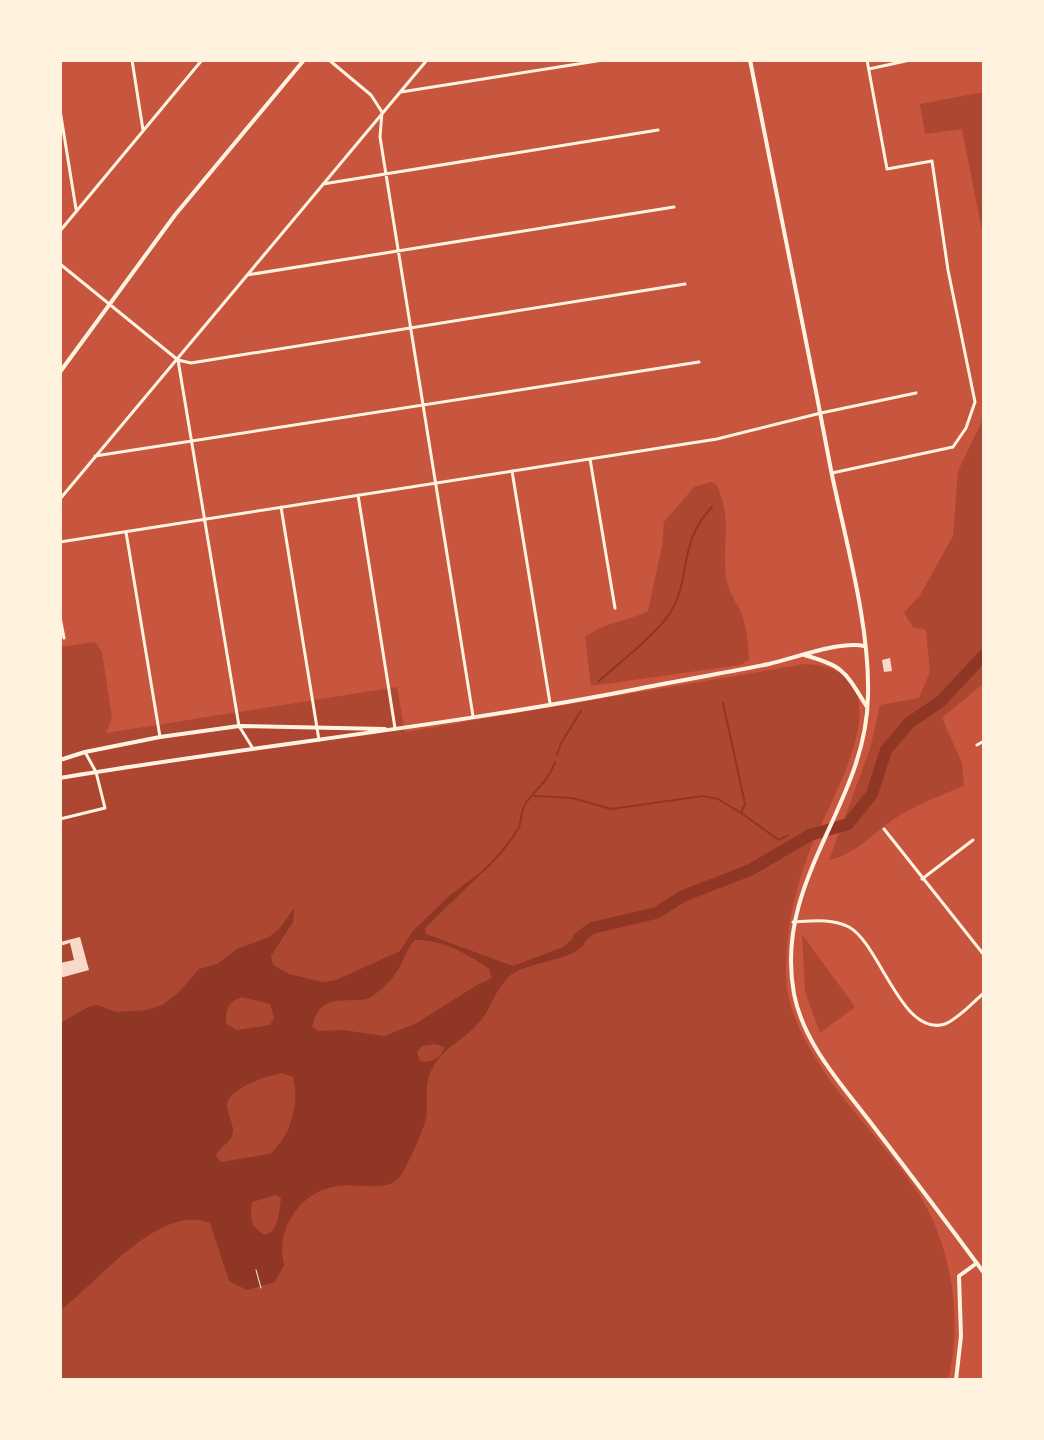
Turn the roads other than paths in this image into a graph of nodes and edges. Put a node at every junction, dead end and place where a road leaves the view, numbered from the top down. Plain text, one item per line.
1 (132, 60) edge
2 (202, 60) edge
3 (304, 60) edge
4 (329, 60) edge
5 (427, 60) edge
6 (603, 60) edge
7 (750, 60) edge
8 (867, 60) edge
9 (910, 60) edge
10 (869, 69) junction
11 (401, 92) junction
12 (60, 110) edge
13 (382, 112) junction
14 (143, 130) junction
15 (658, 130) dead end
16 (387, 173) junction
17 (323, 184) junction
18 (674, 207) dead end
19 (76, 211) junction
20 (60, 231) edge
21 (400, 251) junction
22 (60, 264) edge
23 (247, 275) junction
24 (685, 284) dead end
25 (110, 306) junction
26 (412, 328) junction
27 (178, 360) junction
28 (699, 362) dead end
29 (60, 372) edge
30 (916, 393) dead end
31 (424, 405) junction
32 (821, 413) junction
33 (192, 442) junction
34 (95, 456) junction
35 (590, 459) junction
36 (512, 471) junction
37 (832, 473) junction
38 (436, 483) junction
39 (358, 495) junction
40 (60, 499) edge
41 (281, 507) junction
42 (203, 519) junction
43 (126, 532) junction
44 (60, 542) edge
45 (615, 608) dead end
46 (60, 617) edge
47 (64, 638) dead end
48 (864, 646) junction
49 (801, 654) junction
50 (550, 703) junction
51 (868, 707) junction
52 (473, 716) junction
53 (239, 726) junction
54 (317, 727) junction
55 (395, 729) junction
56 (160, 737) junction
57 (319, 741) junction
58 (984, 741) edge
59 (977, 745) dead end
60 (252, 748) junction
61 (85, 752) junction
62 (60, 758) edge
63 (96, 772) junction
64 (60, 778) edge
65 (60, 819) edge
66 (884, 829) dead end
67 (973, 840) dead end
68 (922, 879) junction
69 (793, 922) junction
70 (984, 955) edge
71 (984, 993) edge
72 (977, 1263) junction
73 (984, 1273) edge
74 (956, 1380) edge

1 - 14 street
2 - 14 street
3 - 25 street
4 - 13 street
5 - 11 street
6 - 11 street
7 - 32 street
8 - 10 street
9 - 10 street
10 - 37 street
11 - 13 street
12 - 19 street
13 - 16 street
13 - 17 street
14 - 19 street
15 - 16 street
16 - 17 street
16 - 21 street
17 - 23 street
18 - 21 street
19 - 20 street
21 - 23 street
21 - 26 street
22 - 25 street
23 - 27 street
24 - 26 street
25 - 27 street
25 - 29 street
26 - 27 street
26 - 31 street
27 - 33 street
27 - 34 street
28 - 31 street
30 - 32 street
31 - 33 street
31 - 38 street
32 - 35 street
32 - 37 street
33 - 34 street
33 - 42 street
34 - 40 street
35 - 36 street
35 - 45 street
36 - 38 street
36 - 50 street
37 - 48 street
38 - 39 street
38 - 52 street
39 - 41 street
39 - 55 street
41 - 42 street
41 - 54 street
42 - 43 street
42 - 53 street
43 - 44 street
43 - 56 street
46 - 47 street
48 - 49 street
48 - 51 street
49 - 50 street
49 - 51 street
50 - 52 street
51 - 69 street
52 - 55 street
53 - 54 street
53 - 56 street
53 - 60 street
54 - 55 street
54 - 57 street
55 - 57 street
56 - 61 street
57 - 60 street
58 - 59 street
60 - 63 street
61 - 62 street
61 - 63 street
63 - 64 street
63 - 65 street
66 - 68 street
67 - 68 street
68 - 70 street
69 - 71 street
69 - 72 street
72 - 73 street
72 - 74 street

